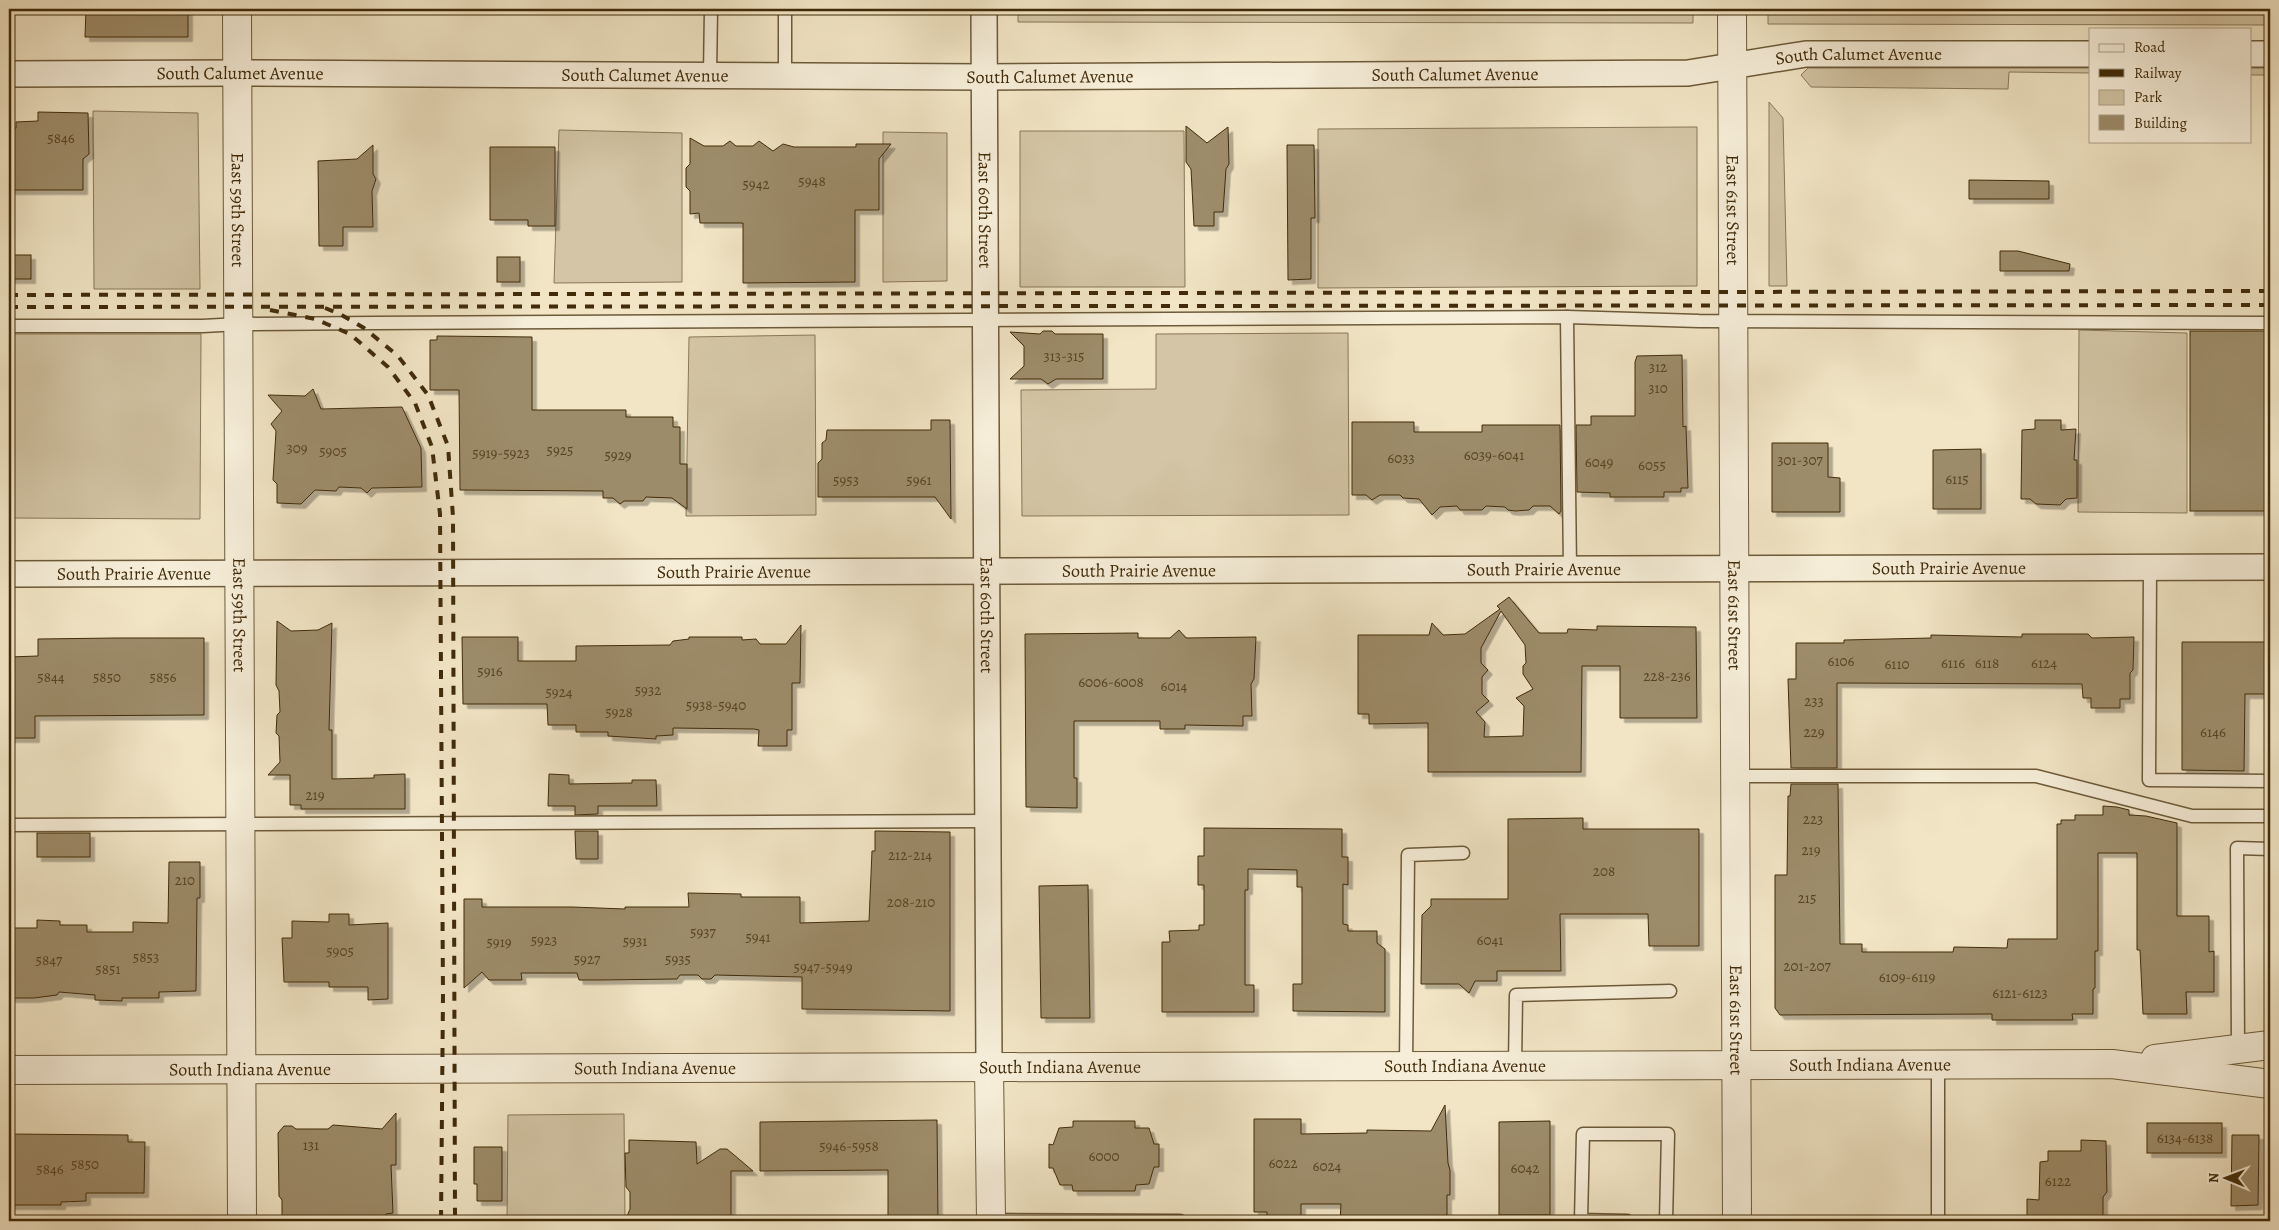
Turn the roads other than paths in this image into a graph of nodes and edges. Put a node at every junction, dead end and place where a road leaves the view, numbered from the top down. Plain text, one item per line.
1 (237, 9) edge
2 (711, 9) edge
3 (785, 9) edge
4 (984, 9) edge
5 (1732, 9) edge
6 (2089, 54) edge
7 (2252, 54) edge
8 (2270, 54) edge
9 (1732, 66) junction
10 (237, 73) junction
11 (9, 74) edge
12 (710, 75) junction
13 (785, 75) junction
14 (984, 77) junction
15 (1567, 317) junction
16 (987, 320) junction
17 (1732, 321) junction
18 (2270, 323) edge
19 (239, 324) junction
20 (9, 326) edge
21 (2150, 568) junction
22 (2270, 568) edge
23 (1734, 569) junction
24 (1570, 570) junction
25 (987, 572) junction
26 (9, 574) edge
27 (240, 574) junction
28 (1734, 776) junction
29 (2270, 780) edge
30 (2270, 816) edge
31 (988, 822) junction
32 (9, 825) edge
33 (241, 825) junction
34 (2270, 849) edge
35 (1463, 853) dead end
36 (1670, 991) dead end
37 (2270, 1045) edge
38 (2238, 1050) junction
39 (2112, 1064) junction
40 (1736, 1065) junction
41 (1938, 1065) junction
42 (1406, 1066) junction
43 (1515, 1066) junction
44 (989, 1067) junction
45 (9, 1070) edge
46 (242, 1070) junction
47 (2270, 1084) edge
48 (242, 1221) edge
49 (990, 1221) edge
50 (1180, 1221) edge
51 (1627, 1221) edge
52 (1666, 1221) edge
53 (1736, 1221) edge
54 (1938, 1221) edge

1 - 10 street, East 59th Street
2 - 12 lane
3 - 13 lane
4 - 14 street, East 60th Street
5 - 9 street, East 61st Street
6 - 9 street, South Calumet Avenue
7 - 8 street
9 - 14 street, South Calumet Avenue
9 - 17 street, East 61st Street
10 - 11 street, South Calumet Avenue
10 - 12 street, South Calumet Avenue
10 - 19 street, East 59th Street
12 - 13 street, South Calumet Avenue
13 - 14 street, South Calumet Avenue
14 - 16 street, East 60th Street
15 - 16 lane
15 - 17 lane
15 - 24 lane
16 - 19 lane
16 - 25 street, East 60th Street
17 - 18 lane
17 - 23 street, East 61st Street
19 - 20 lane
19 - 27 street, East 59th Street
21 - 22 street, South Prairie Avenue
21 - 23 street, South Prairie Avenue
21 - 29 lane
23 - 24 street, South Prairie Avenue
23 - 28 street, East 61st Street
24 - 25 street, South Prairie Avenue
25 - 27 street, South Prairie Avenue
25 - 31 street, East 60th Street
26 - 27 street, South Prairie Avenue
27 - 33 street, East 59th Street
28 - 30 lane
28 - 40 street, East 61st Street
31 - 33 lane
31 - 44 street, East 60th Street
32 - 33 lane
33 - 46 street, East 59th Street
34 - 38 lane
35 - 42 lane
36 - 43 lane
37 - 38 street, South Indiana Avenue
38 - 39 street, South Indiana Avenue
39 - 41 street, South Indiana Avenue
39 - 47 street, South Indiana Avenue
40 - 41 street, South Indiana Avenue
40 - 43 street, South Indiana Avenue
40 - 53 street, East 61st Street
41 - 54 lane
42 - 43 street, South Indiana Avenue
42 - 44 street, South Indiana Avenue
44 - 46 street, South Indiana Avenue
44 - 49 street, East 60th Street
45 - 46 street, South Indiana Avenue
46 - 48 street, East 59th Street
49 - 50 lane
51 - 52 lane

